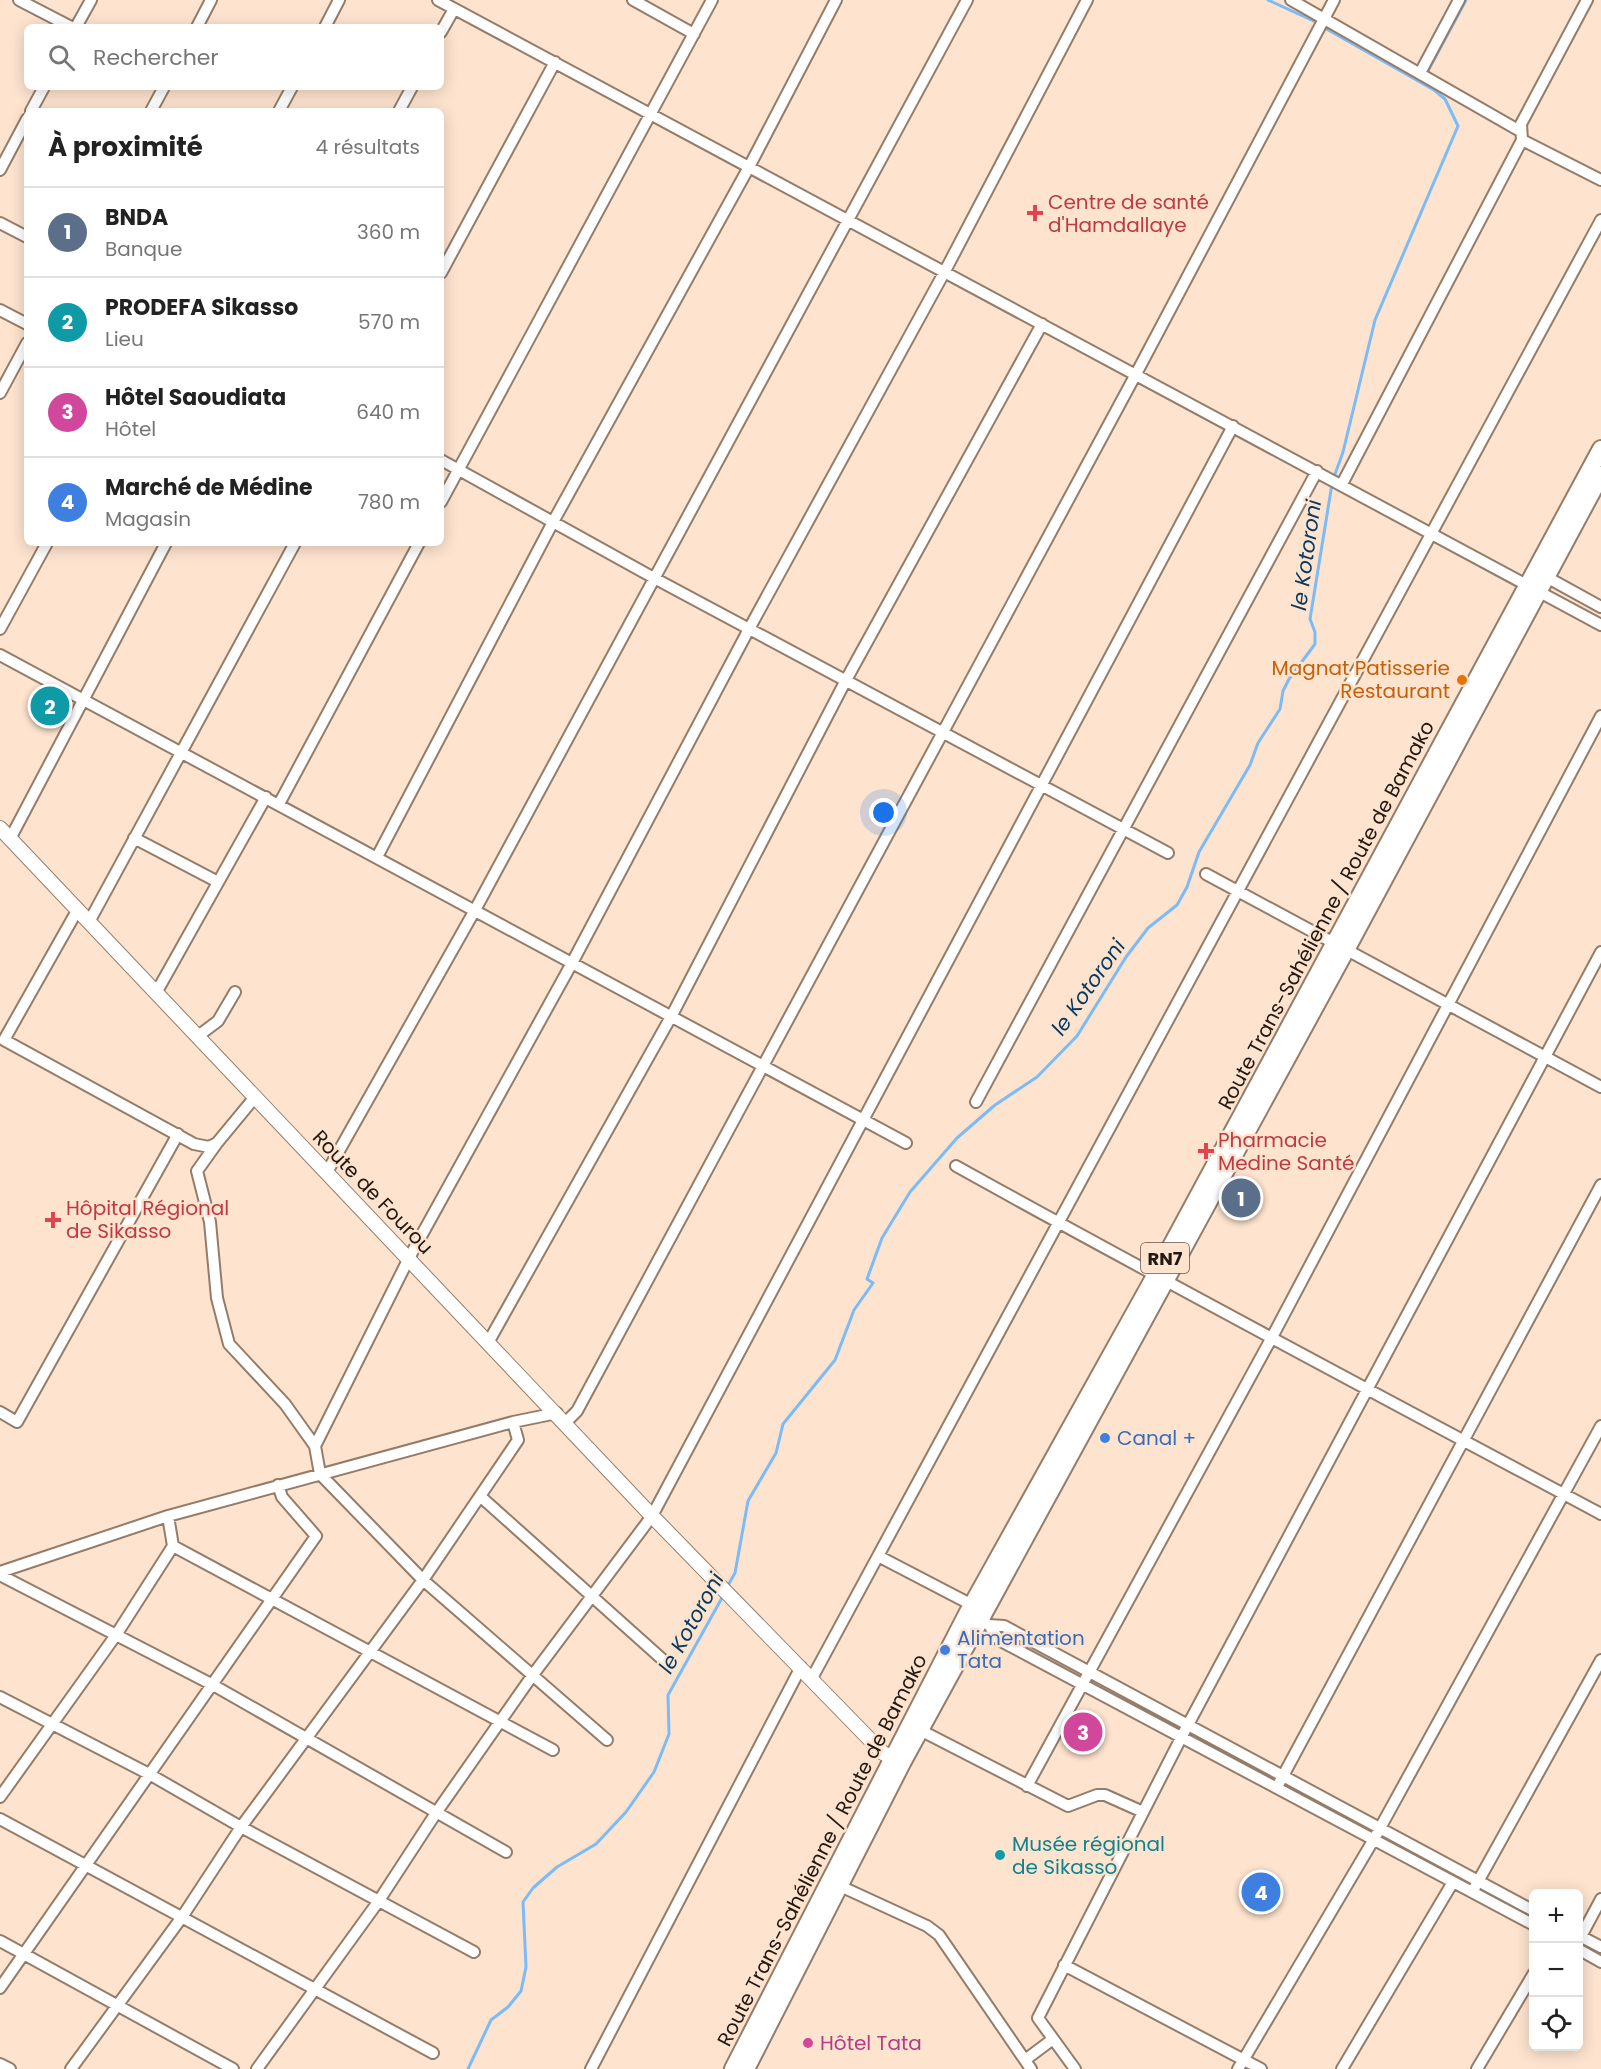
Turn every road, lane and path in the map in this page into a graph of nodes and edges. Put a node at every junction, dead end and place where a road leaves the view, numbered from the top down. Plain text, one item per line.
1 (19, 0) edge
2 (91, 0) edge
3 (211, 0) edge
4 (339, 0) edge
5 (438, 0) edge
6 (633, 0) edge
7 (712, 0) edge
8 (836, 0) edge
9 (967, 0) edge
10 (1087, 0) edge
11 (1291, 0) edge
12 (1334, 0) edge
13 (1459, 0) edge
14 (1587, 0) edge
15 (454, 9) junction
16 (1321, 23) junction
17 (65, 24) edge
18 (78, 24) edge
19 (198, 24) edge
20 (327, 24) edge
21 (444, 27) edge
22 (694, 34) junction
23 (555, 62) junction
24 (1419, 73) junction
25 (42, 90) edge
26 (162, 90) edge
27 (290, 90) edge
28 (410, 90) edge
29 (34, 108) edge
30 (153, 108) edge
31 (281, 108) edge
32 (401, 108) edge
33 (651, 113) junction
34 (24, 125) edge
35 (1521, 136) junction
36 (750, 167) junction
37 (0, 170) edge
38 (1601, 180) edge
39 (847, 219) junction
40 (1601, 220) edge
41 (0, 223) edge
42 (24, 235) edge
43 (444, 267) edge
44 (945, 272) junction
45 (0, 310) edge
46 (24, 322) edge
47 (1042, 324) junction
48 (24, 349) edge
49 (1136, 374) junction
50 (0, 393) edge
51 (1233, 426) junction
52 (1601, 449) edge
53 (444, 462) edge
54 (459, 469) junction
55 (1321, 472) junction
56 (1601, 476) edge
57 (1342, 484) junction
58 (444, 496) edge
59 (553, 522) junction
60 (1431, 533) junction
61 (45, 546) edge
62 (164, 546) edge
63 (293, 546) edge
64 (417, 546) edge
65 (654, 578) junction
66 (1537, 582) junction
67 (1601, 607) edge
68 (1601, 625) edge
69 (749, 629) junction
70 (0, 630) edge
71 (0, 655) edge
72 (846, 680) junction
73 (82, 699) junction
74 (1601, 716) edge
75 (943, 731) junction
76 (180, 754) junction
77 (1042, 785) junction
78 (266, 797) junction
79 (279, 804) junction
80 (1123, 828) junction
81 (5, 833) edge
82 (134, 838) junction
83 (1168, 854) dead end
84 (378, 857) junction
85 (1206, 874) dead end
86 (218, 882) junction
87 (1238, 892) junction
88 (78, 909) junction
89 (475, 910) junction
90 (89, 922) junction
91 (1341, 947) junction
92 (1601, 952) edge
93 (572, 963) junction
94 (235, 992) dead end
95 (156, 993) junction
96 (1448, 1005) junction
97 (672, 1015) junction
98 (198, 1036) junction
99 (1545, 1057) junction
100 (762, 1066) junction
101 (1601, 1087) edge
102 (255, 1097) junction
103 (976, 1102) dead end
104 (862, 1119) junction
105 (178, 1134) junction
106 (218, 1143) junction
107 (906, 1143) dead end
108 (956, 1166) dead end
109 (327, 1172) junction
110 (1601, 1185) edge
111 (1059, 1223) junction
112 (409, 1258) junction
113 (1160, 1279) junction
114 (1271, 1339) junction
115 (489, 1341) junction
116 (1370, 1388) junction
117 (0, 1412) edge
118 (561, 1418) junction
119 (513, 1422) junction
120 (1601, 1426) edge
121 (1463, 1440) junction
122 (315, 1446) junction
123 (320, 1474) junction
124 (278, 1485) junction
125 (1564, 1495) junction
126 (480, 1496) junction
127 (1601, 1514) edge
128 (168, 1516) junction
129 (652, 1516) junction
130 (173, 1546) junction
131 (878, 1556) junction
132 (0, 1574) edge
133 (423, 1580) junction
134 (592, 1596) junction
135 (271, 1599) junction
136 (979, 1615) junction
137 (116, 1635) junction
138 (369, 1652) junction
139 (662, 1659) dead end
140 (1601, 1660) edge
141 (801, 1667) junction
142 (1089, 1672) junction
143 (532, 1676) junction
144 (812, 1678) junction
145 (1083, 1683) junction
146 (213, 1685) junction
147 (0, 1696) edge
148 (500, 1723) junction
149 (53, 1725) junction
150 (1188, 1725) junction
151 (920, 1730) junction
152 (1182, 1736) junction
153 (306, 1740) junction
154 (607, 1740) dead end
155 (553, 1750) dead end
156 (897, 1761) junction
157 (149, 1774) junction
158 (1282, 1776) junction
159 (1027, 1786) junction
160 (1277, 1787) junction
161 (0, 1797) edge
162 (1143, 1812) junction
163 (436, 1813) junction
164 (0, 1819) edge
165 (242, 1827) junction
166 (1380, 1828) junction
167 (1374, 1839) junction
168 (506, 1852) dead end
169 (84, 1864) junction
170 (1453, 1882) junction
171 (1478, 1882) junction
172 (840, 1886) junction
173 (1472, 1892) junction
174 (1601, 1899) edge
175 (378, 1902) junction
176 (1529, 1909) edge
177 (182, 1917) junction
178 (1529, 1923) edge
179 (1583, 1931) edge
180 (1583, 1940) edge
181 (0, 1941) edge
182 (1601, 1947) edge
183 (474, 1952) dead end
184 (1583, 1952) edge
185 (24, 1954) junction
186 (1601, 1962) edge
187 (1064, 1965) junction
188 (1529, 1980) edge
189 (0, 1988) edge
190 (316, 1988) junction
191 (118, 2004) junction
192 (1053, 2039) junction
193 (433, 2053) dead end
194 (0, 2064) edge
195 (1028, 2064) edge
196 (1241, 2064) edge
197 (10, 2069) edge
198 (71, 2069) edge
199 (233, 2069) edge
200 (257, 2069) edge
201 (591, 2069) edge
202 (733, 2069) edge
203 (746, 2069) edge
204 (1075, 2069) edge
205 (1261, 2069) edge
206 (1342, 2069) edge
207 (1477, 2069) edge

1 - 17 street
2 - 18 street
3 - 19 street
4 - 20 street
5 - 15 street
6 - 22 street
7 - 22 street
8 - 36 street
9 - 39 street
10 - 44 street
11 - 16 street
12 - 16 street
13 - 24 street
14 - 35 street
15 - 21 street
15 - 23 street
16 - 24 street
16 - 49 street
22 - 33 street
23 - 33 street
23 - 43 street
24 - 35 street
25 - 29 street
26 - 30 street
27 - 31 street
28 - 32 street
33 - 36 street
33 - 54 street
34 - 37 street
35 - 38 street
35 - 57 street
36 - 39 street
36 - 59 street
39 - 44 street
39 - 65 street
40 - 60 street
41 - 42 street
44 - 47 street
44 - 69 street
45 - 46 street
47 - 49 street
47 - 72 street
48 - 50 street
49 - 51 street
49 - 75 street
51 - 55 street
51 - 77 street
52 - 66 highway, Route Trans-Sahélienne / Route de Bamako / RN7
53 - 54 street
54 - 58 street
54 - 59 street
55 - 57 street
55 - 80 street
56 - 66 highway, Route Trans-Sahélienne / Route de Bamako / RN7
57 - 60 street
59 - 65 street
59 - 84 street
60 - 66 street
60 - 87 street
61 - 70 street
62 - 73 street
63 - 76 street
64 - 79 street
65 - 69 street
65 - 89 street
66 - 67 street
66 - 68 street
66 - 91 highway, Route Trans-Sahélienne / Route de Bamako / RN7
69 - 72 street
69 - 93 street
71 - 73 street
72 - 75 street
72 - 97 street
73 - 76 street
73 - 81 street
74 - 96 street
75 - 77 street
75 - 100 street
76 - 78 street
76 - 82 street
77 - 80 street
77 - 104 street
78 - 79 street
78 - 86 street
79 - 84 street
80 - 83 street
80 - 103 street
81 - 88 main road, Route de Fourou
82 - 86 street
82 - 90 street
84 - 89 street
85 - 87 street
86 - 95 street
87 - 91 street
87 - 111 street
88 - 90 main road, Route de Fourou
88 - 105 street
89 - 93 street
89 - 109 street
90 - 95 main road, Route de Fourou
91 - 96 street
91 - 113 highway, Route Trans-Sahélienne / Route de Bamako / RN7
92 - 99 street
93 - 97 street
93 - 112 street
94 - 98 street
95 - 98 main road, Route de Fourou
96 - 99 street
96 - 114 street
97 - 100 street
97 - 115 street
98 - 102 main road, Route de Fourou
99 - 101 street
99 - 116 street
100 - 104 street
100 - 118 street
102 - 106 street
102 - 109 main road, Route de Fourou
104 - 107 street
104 - 129 street
105 - 106 street
105 - 117 street
106 - 122 street
108 - 111 street
109 - 112 main road, Route de Fourou
110 - 121 street
111 - 113 street
111 - 131 street
112 - 115 main road, Route de Fourou
112 - 122 street
113 - 114 street
113 - 136 highway, Route Trans-Sahélienne / Route de Bamako / RN7
114 - 116 street
114 - 142 street
115 - 118 main road, Route de Fourou
116 - 121 street
116 - 150 street
118 - 119 street
118 - 129 main road, Route de Fourou
119 - 123 street
119 - 126 street
120 - 125 street
121 - 125 street
121 - 158 street
122 - 123 street
123 - 124 street
123 - 133 street
124 - 128 street
124 - 135 street
125 - 127 street
125 - 166 street
126 - 133 street
126 - 134 street
128 - 130 street
128 - 132 street
129 - 134 street
129 - 141 main road, Route de Fourou
130 - 135 street
130 - 137 street
131 - 136 street
131 - 144 street
132 - 137 street
133 - 138 street
133 - 143 street
134 - 139 street
134 - 143 street
135 - 138 street
135 - 146 street
136 - 142 street
136 - 145 street
136 - 151 highway, Route Trans-Sahélienne / Route de Bamako / RN7
136 - 156 highway, Route Trans-Sahélienne / Route de Bamako / RN7
137 - 146 street
137 - 149 street
138 - 148 street
138 - 153 street
140 - 171 street
141 - 144 main road, Route de Fourou
141 - 201 street
142 - 145 street
142 - 150 street
143 - 148 street
143 - 154 street
144 - 156 main road, Route de Fourou
145 - 152 street
145 - 159 street
146 - 153 street
146 - 157 street
147 - 149 street
148 - 155 street
148 - 163 street
149 - 157 street
149 - 161 street
150 - 152 street
150 - 158 street
151 - 156 highway, Route Trans-Sahélienne / Route de Bamako / RN7
151 - 159 street
152 - 160 street
152 - 162 street
153 - 163 street
153 - 165 street
156 - 172 highway, Route Trans-Sahélienne / Route de Bamako / RN7
156 - 202 highway, Route Trans-Sahélienne / Route de Bamako / RN7
157 - 165 street
157 - 169 street
158 - 160 street
158 - 166 street
159 - 162 street
160 - 167 street
162 - 187 street
163 - 168 street
163 - 175 street
164 - 169 street
165 - 175 street
165 - 177 street
166 - 167 street
166 - 171 street
167 - 170 street
167 - 196 street
169 - 177 street
169 - 185 street
170 - 173 street
170 - 206 street
171 - 173 street
171 - 176 street
172 - 195 street
172 - 203 highway, Route Trans-Sahélienne / Route de Bamako / RN7
173 - 178 street
174 - 179 street
175 - 183 street
175 - 190 street
177 - 190 street
177 - 191 street
180 - 182 street
181 - 185 street
184 - 186 street
185 - 189 street
185 - 191 street
187 - 192 street
187 - 196 street
188 - 207 street
190 - 193 street
190 - 200 street
191 - 198 street
191 - 199 street
192 - 195 street
192 - 204 street
194 - 197 street
196 - 205 street

